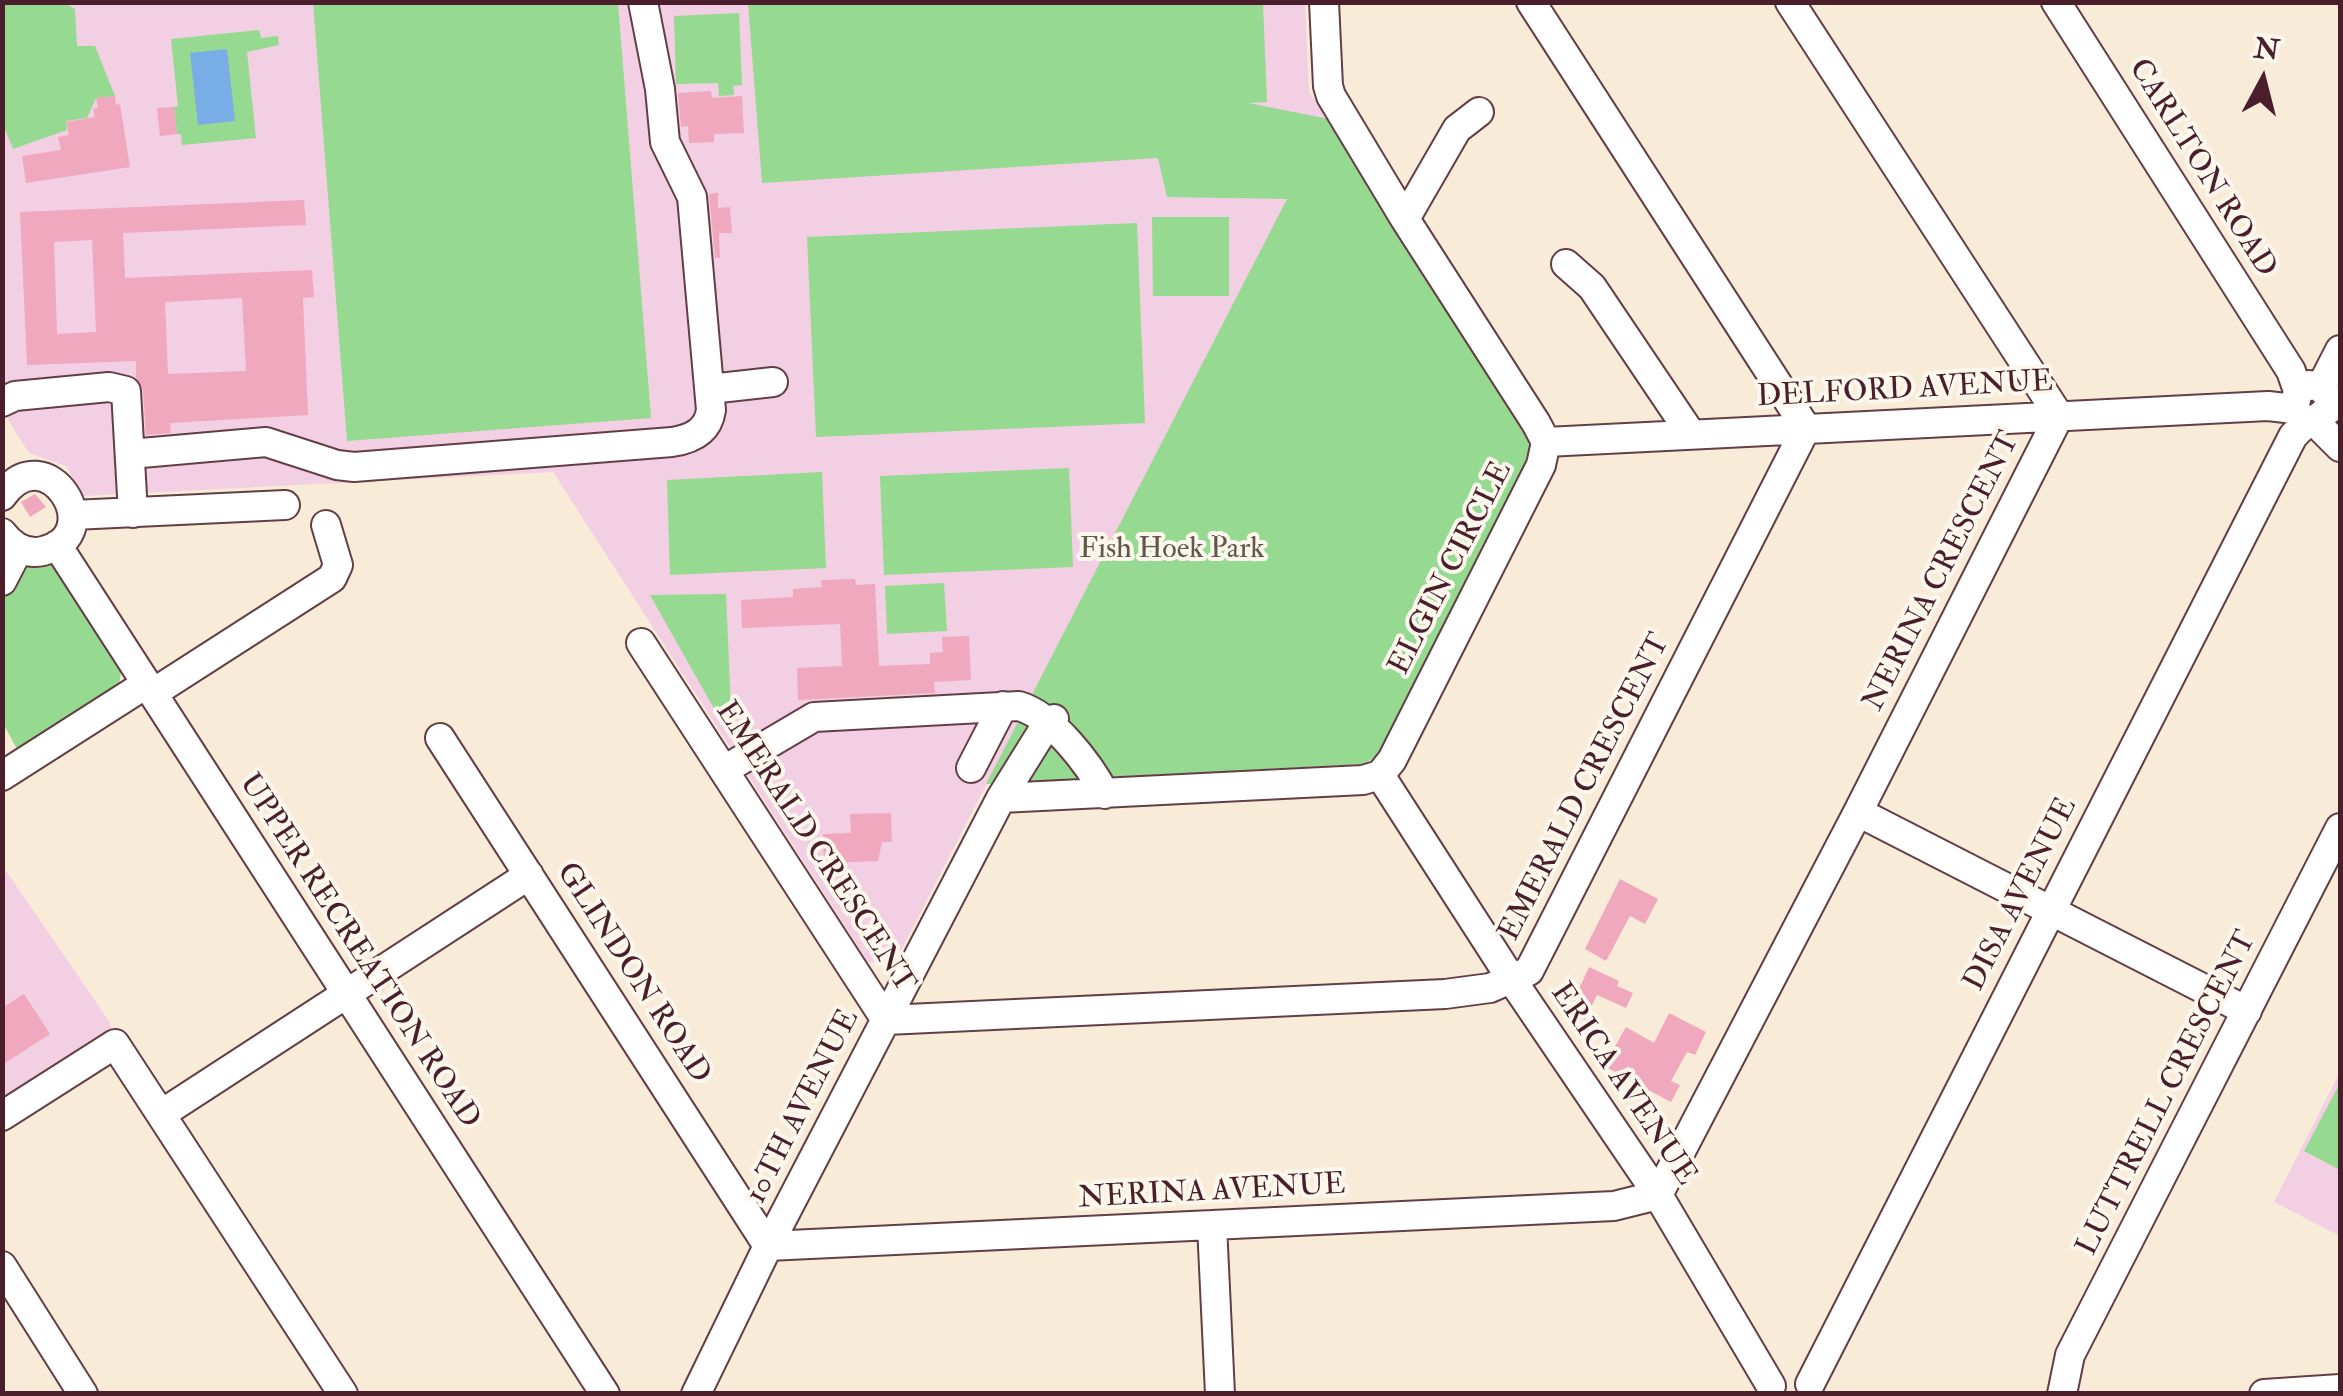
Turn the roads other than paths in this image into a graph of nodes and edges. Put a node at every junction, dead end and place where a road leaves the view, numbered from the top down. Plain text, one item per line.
1 (642, 2) edge
2 (1324, 2) edge
3 (1532, 2) edge
4 (1790, 2) edge
5 (2056, 2) edge
6 (1479, 112) dead end
7 (1405, 219) junction
8 (1566, 264) dead end
9 (2340, 350) edge
10 (773, 382) dead end
11 (710, 390) junction
12 (2, 402) edge
13 (2313, 408) edge
14 (2058, 416) junction
15 (1806, 428) junction
16 (1691, 434) junction
17 (1546, 442) junction
18 (130, 454) junction
19 (6, 481) edge
20 (286, 505) dead end
21 (133, 513) junction
22 (73, 516) junction
23 (326, 526) dead end
24 (11, 541) edge
25 (56, 545) junction
26 (2, 581) edge
27 (641, 642) dead end
28 (150, 688) junction
29 (1003, 706) junction
30 (1050, 722) junction
31 (440, 738) dead end
32 (971, 768) dead end
33 (724, 770) junction
34 (1380, 775) junction
35 (2, 776) edge
36 (1105, 794) junction
37 (1001, 798) junction
38 (1858, 812) junction
39 (2340, 828) edge
40 (529, 874) junction
41 (2052, 908) junction
42 (1512, 980) junction
43 (346, 992) junction
44 (2247, 1011) junction
45 (886, 1020) junction
46 (163, 1113) junction
47 (2, 1116) edge
48 (1658, 1194) junction
49 (1212, 1226) junction
50 (768, 1246) junction
51 (2, 1266) edge
52 (1815, 1389) edge
53 (2340, 1389) edge
54 (1766, 1390) edge
55 (2300, 1393) edge
56 (83, 1394) edge
57 (343, 1394) edge
58 (605, 1394) edge
59 (696, 1394) edge
60 (1220, 1394) edge
61 (2062, 1394) edge
62 (2264, 1394) edge

1 - 11 street
2 - 7 street, ELGIN CIRCLE
3 - 15 street
4 - 14 street, NERINA CRESCENT
5 - 13 street, CARLTON ROAD
6 - 7 street
7 - 17 street, ELGIN CIRCLE
8 - 16 street
9 - 13 street, DISA AVENUE
10 - 11 street
11 - 18 street
12 - 18 street
13 - 14 street, DELFORD AVENUE
13 - 41 street, DISA AVENUE
14 - 15 street, DELFORD AVENUE
14 - 38 street, NERINA CRESCENT
15 - 16 street, DELFORD AVENUE
15 - 42 street, EMERALD CRESCENT
16 - 17 street, DELFORD AVENUE
17 - 34 street, ELGIN CIRCLE
18 - 21 street
19 - 22 street
20 - 21 street
21 - 22 street
22 - 25 street
23 - 28 street
24 - 25 street
24 - 26 street
25 - 28 street, UPPER RECREATION ROAD
27 - 33 street, EMERALD CRESCENT
28 - 35 street
28 - 43 street, UPPER RECREATION ROAD
29 - 30 street
29 - 32 street
29 - 33 street
30 - 36 street
30 - 37 street, 10TH AVENUE
31 - 40 street, GLINDON ROAD
33 - 45 street, EMERALD CRESCENT
34 - 36 street
34 - 42 street, ERICA AVENUE
36 - 37 street
37 - 45 street, 10TH AVENUE
38 - 41 street
38 - 48 street, NERINA CRESCENT
39 - 44 street, LUTTRELL CRESCENT
40 - 43 street
40 - 50 street, GLINDON ROAD
41 - 44 street
41 - 52 street, DISA AVENUE
42 - 45 street, EMERALD CRESCENT
42 - 48 street, ERICA AVENUE
43 - 46 street
43 - 58 street, UPPER RECREATION ROAD
44 - 61 street, LUTTRELL CRESCENT
45 - 50 street, 10TH AVENUE
46 - 47 street
46 - 57 street
48 - 49 street, NERINA AVENUE
48 - 54 street, ERICA AVENUE
49 - 50 street, NERINA AVENUE
49 - 60 street
50 - 59 street, 10TH AVENUE
51 - 56 street
52 - 54 street
53 - 55 street
55 - 62 street

